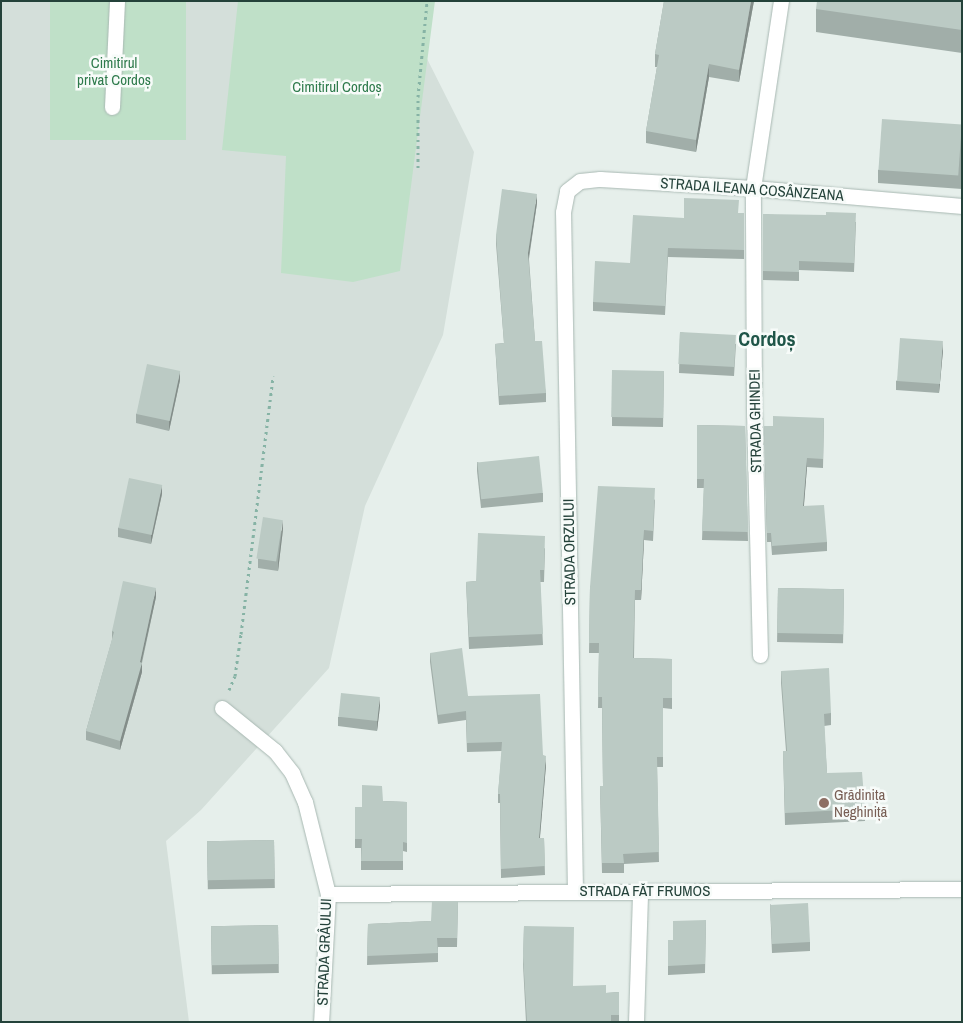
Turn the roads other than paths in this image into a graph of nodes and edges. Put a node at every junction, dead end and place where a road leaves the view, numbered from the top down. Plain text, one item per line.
1 (117, 1) edge
2 (781, 1) edge
3 (112, 107) dead end
4 (753, 188) junction
5 (962, 206) edge
6 (563, 212) joint
7 (760, 654) dead end
8 (222, 708) road end
9 (962, 889) edge
10 (575, 891) junction
11 (640, 892) junction
12 (328, 894) junction
13 (321, 1022) edge
14 (636, 1022) edge

1 - 3 street
2 - 4 street, STRADA GHINDEI
4 - 5 street, STRADA ILEANA COSÂNZEANA
4 - 6 street, STRADA ILEANA COSÂNZEANA
4 - 7 street, STRADA GHINDEI
6 - 10 street, STRADA ORZULUI
8 - 12 street, STRADA GRÂULUI
9 - 11 street, STRADA FĂT FRUMOS
10 - 11 street, STRADA FĂT FRUMOS
10 - 12 street, STRADA FĂT FRUMOS
11 - 14 street
12 - 13 street, STRADA GRÂULUI

